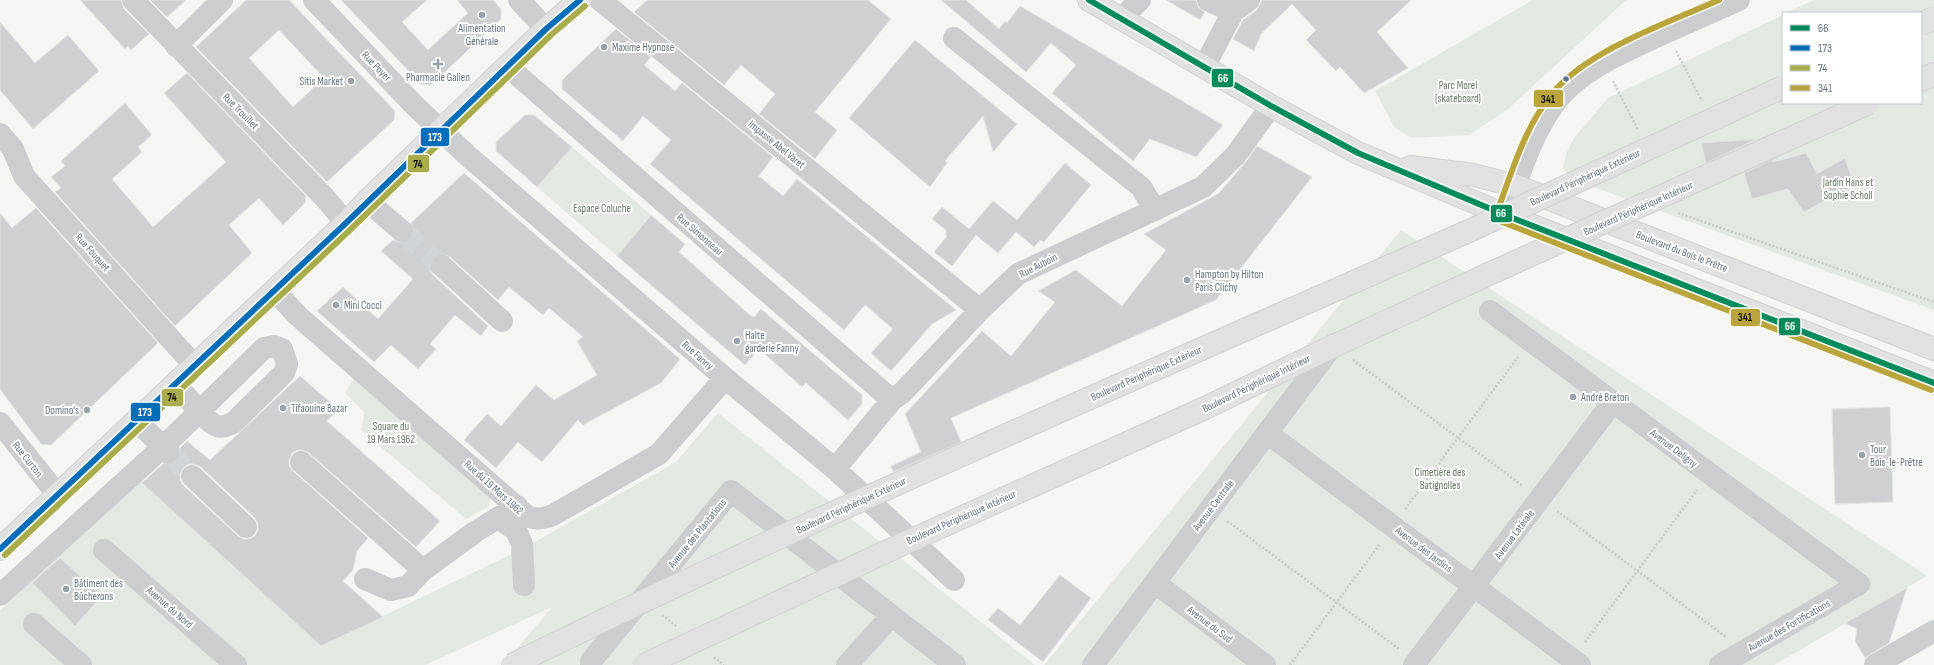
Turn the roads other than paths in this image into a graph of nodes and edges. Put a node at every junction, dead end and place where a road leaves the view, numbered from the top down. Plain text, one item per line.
1 (133, 0) edge
2 (222, 0) edge
3 (314, 0) edge
4 (519, 0) edge
5 (580, 0) edge
6 (600, 0) edge
7 (1089, 0) edge
8 (1140, 0) edge
9 (1208, 0) edge
10 (1739, 0) edge
11 (1241, 6) edge
12 (1934, 18) edge
13 (1121, 19) junction
14 (1922, 24) edge
15 (546, 29) junction
16 (954, 38) dead end
17 (176, 46) junction
18 (508, 67) junction
19 (1204, 67) junction
20 (1934, 74) edge
21 (1922, 80) edge
22 (1782, 87) edge
23 (1867, 104) edge
24 (1271, 106) junction
25 (441, 131) junction
26 (0, 134) edge
27 (1389, 165) junction
28 (1516, 186) junction
29 (367, 201) junction
30 (1155, 210) junction
31 (1505, 215) junction
32 (346, 223) junction
33 (402, 231) tunnel mouth
34 (442, 266) tunnel mouth
35 (275, 291) junction
36 (980, 310) junction
37 (1490, 311) dead end
38 (502, 321) dead end
39 (1333, 345) dead end
40 (1934, 349) edge
41 (194, 365) junction
42 (725, 378) junction
43 (175, 383) junction
44 (1934, 383) edge
45 (892, 400) junction
46 (1613, 402) junction
47 (136, 420) junction
48 (0, 423) edge
49 (1267, 433) junction
50 (165, 450) junction
51 (302, 462) dead end
52 (835, 469) junction
53 (192, 476) tunnel mouth
54 (57, 494) junction
55 (517, 506) junction
56 (498, 518) junction
57 (246, 527) dead end
58 (0, 549) edge
59 (104, 550) dead end
60 (423, 570) junction
61 (365, 579) dead end
62 (954, 580) dead end
63 (1155, 583) junction
64 (1858, 584) joint
65 (524, 586) dead end
66 (1474, 586) junction
67 (0, 595) edge
68 (1934, 614) edge
69 (891, 616) junction
70 (34, 624) dead end
71 (1929, 634) edge
72 (1576, 662) edge
73 (1416, 664) edge
74 (81, 665) edge
75 (236, 665) edge
76 (512, 665) edge
77 (591, 665) edge
78 (644, 665) edge
79 (848, 665) edge
80 (955, 665) edge
81 (1093, 665) edge
82 (1265, 665) edge
83 (1720, 665) edge
84 (1875, 665) edge

1 - 17 street, Rue Trouillet
2 - 17 street
3 - 25 street, Rue Poyer
4 - 15 street
5 - 15 main road
6 - 36 street, Impasse Abel Varet
7 - 13 main road
8 - 13 street
9 - 11 street
10 - 28 street
11 - 19 street
12 - 14 main road, bridge
13 - 19 main road
15 - 18 main road
16 - 30 street
17 - 32 street, Rue Trouillet
18 - 25 main road
18 - 45 street, Rue Simonneau
19 - 24 main road
20 - 21 main road
22 - 76 main road, Boulevard Périphérique Extérieur, bridge
23 - 78 main road, Boulevard Périphérique Intérieur, bridge
24 - 27 main road
24 - 30 street, Rue Auboin
25 - 29 main road
25 - 42 street, Rue Fanny
26 - 41 street, Rue Fouquet
27 - 28 main road, Boulevard du Bois le Prêtre
27 - 31 main road
28 - 31 street
28 - 40 main road, Boulevard du Bois le Prêtre
29 - 32 main road
29 - 33 street
30 - 36 street, Rue Auboin
31 - 44 main road
32 - 35 main road
34 - 38 street
35 - 41 main road
35 - 55 street, Rue du 19 Mars 1962
36 - 45 street, Rue Auboin
37 - 46 street, Avenue Deligny
39 - 49 street, Avenue Centrale
41 - 43 main road
42 - 52 street, Rue Fanny
42 - 55 street, Rue du 19 Mars 1962
43 - 47 main road
43 - 50 street
45 - 52 street, Rue Auboin
46 - 64 street, Avenue Deligny
46 - 66 street, Avenue Latérale
47 - 50 street
47 - 54 main road
48 - 54 street, Rue Curton
49 - 63 street, Avenue Centrale
49 - 66 street, Avenue des Jardins
50 - 67 street
51 - 60 street
52 - 62 street, Rue Fanny
53 - 57 street
54 - 58 main road
55 - 56 street
56 - 60 street
56 - 65 street
59 - 75 street, Avenue du Nord
60 - 61 street
63 - 81 street, Avenue Centrale
63 - 82 street, Avenue du Sud
64 - 83 street, Avenue des Fortifications
66 - 72 street, Avenue des Jardins
66 - 73 street, Avenue Latérale
68 - 71 street
69 - 77 street, Avenue des Plantations
69 - 79 street
69 - 80 street, Avenue des Plantations
70 - 74 street
71 - 84 street

